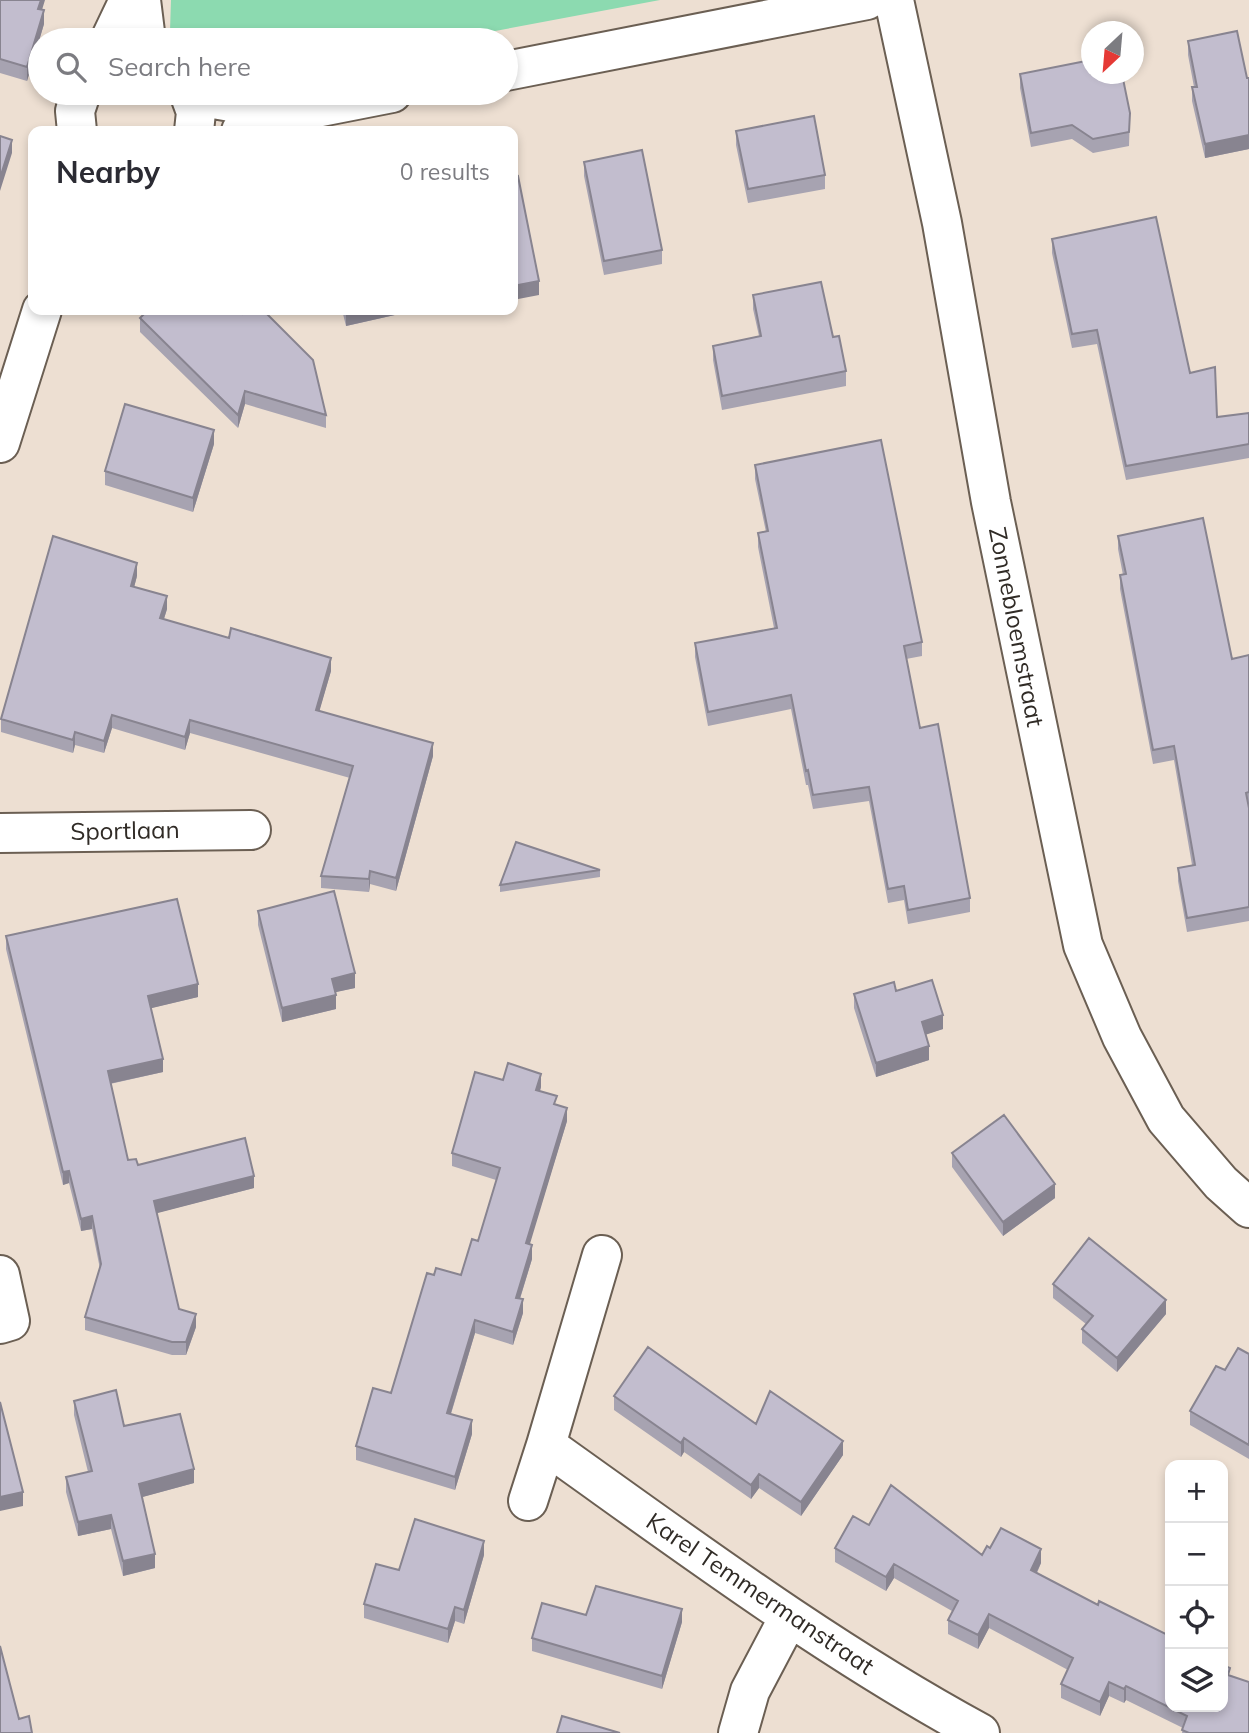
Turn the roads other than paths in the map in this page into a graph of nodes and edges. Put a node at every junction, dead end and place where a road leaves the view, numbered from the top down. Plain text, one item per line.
1 (129, 0) edge
2 (141, 0) edge
3 (867, 0) edge
4 (894, 0) edge
5 (116, 28) edge
6 (144, 28) edge
7 (518, 69) edge
8 (77, 105) edge
9 (331, 105) edge
10 (192, 107) edge
11 (290, 113) junction
12 (76, 126) edge
13 (255, 126) edge
14 (40, 315) edge
15 (0, 443) edge
16 (251, 830) dead end
17 (0, 833) edge
18 (1249, 1208) edge
19 (602, 1255) dead end
20 (0, 1275) edge
21 (5, 1322) edge
22 (546, 1445) junction
23 (528, 1501) dead end
24 (789, 1617) junction
25 (738, 1733) edge
26 (980, 1733) edge

1 - 5 street
2 - 6 street
3 - 7 street
4 - 18 street, Zonnebloemstraat
8 - 12 street
9 - 11 street
10 - 11 street
11 - 13 street
14 - 15 street
16 - 17 street, Sportlaan
19 - 22 street
20 - 21 street
22 - 23 street
22 - 24 street, Karel Temmermanstraat
24 - 25 street
24 - 26 street, Karel Temmermanstraat

